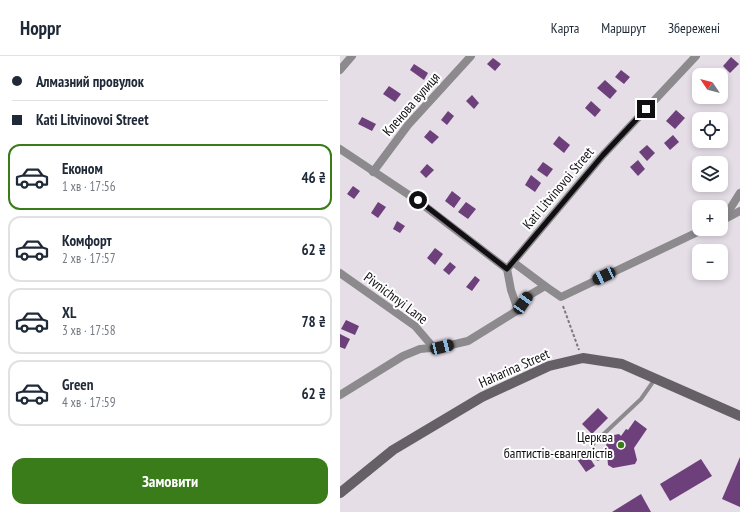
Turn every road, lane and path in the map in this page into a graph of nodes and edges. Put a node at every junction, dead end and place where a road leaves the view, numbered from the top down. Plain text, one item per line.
1 (352, 56) edge
2 (471, 56) edge
3 (696, 56) edge
4 (340, 70) edge
5 (340, 149) edge
6 (373, 172) junction
7 (740, 194) edge
8 (728, 211) edge
9 (740, 211) edge
10 (728, 217) edge
11 (692, 235) edge
12 (513, 262) junction
13 (507, 269) junction
14 (340, 273) edge
15 (545, 286) junction
16 (561, 296) junction
17 (518, 310) junction
18 (433, 347) junction
19 (582, 358) junction
20 (655, 379) junction
21 (340, 395) edge
22 (740, 416) edge
23 (598, 459) dead end
24 (340, 493) edge

1 - 4 street
2 - 6 street, Кленова вулиця
3 - 12 street, Kati Litvinovoi Street
5 - 6 street
6 - 13 street
7 - 8 street
9 - 10 street
11 - 16 street
12 - 13 street, Kati Litvinovoi Street
12 - 15 street
13 - 17 street
14 - 18 street, Pivnichnyi Lane
15 - 16 street
15 - 17 street
16 - 19 path
17 - 18 street
18 - 21 street
19 - 20 main road, Haharina Street
19 - 24 main road, Haharina Street
20 - 22 main road, Haharina Street
20 - 23 lane

